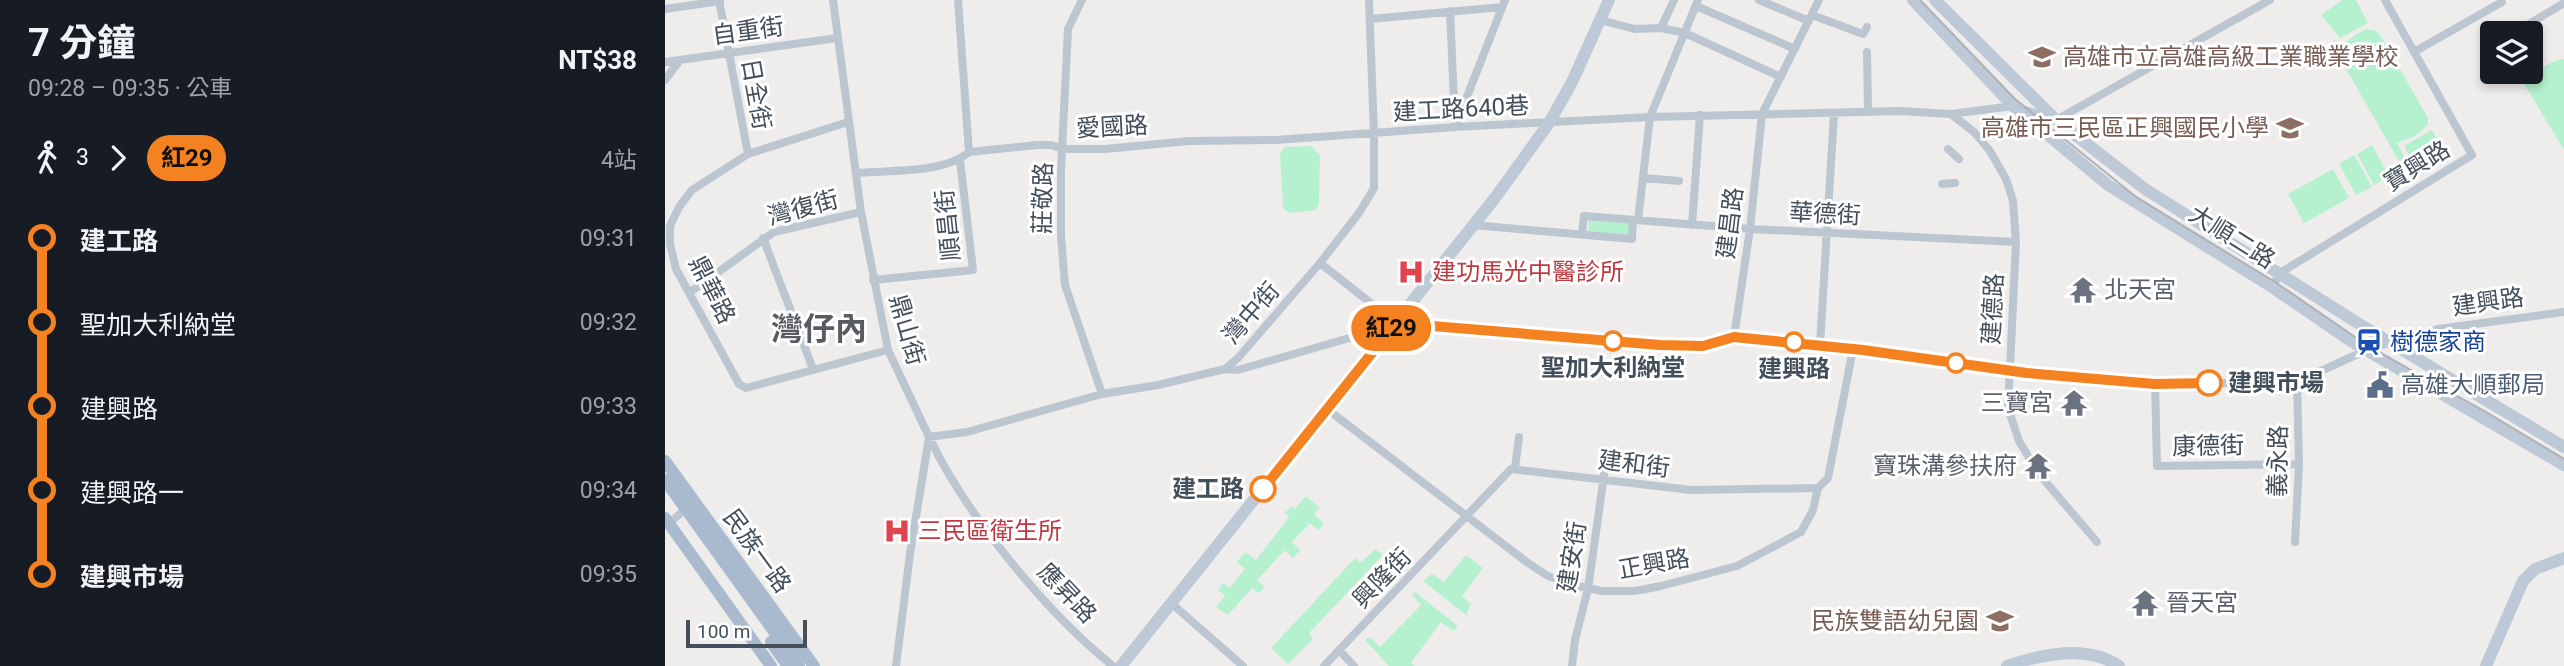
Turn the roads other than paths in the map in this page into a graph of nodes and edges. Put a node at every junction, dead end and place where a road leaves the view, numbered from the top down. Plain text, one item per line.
1 (833, 0) edge
2 (958, 0) edge
3 (1082, 0) edge
4 (1369, 0) edge
5 (1609, 0) edge
6 (1674, 0) edge
7 (1759, 0) edge
8 (1819, 0) edge
9 (1913, 0) edge
10 (1935, 0) edge
11 (2269, 0) edge
12 (2385, 0) edge
13 (2501, 0) edge
14 (720, 1) edge
15 (1697, 3) edge
16 (2564, 3) edge
17 (1504, 4) edge
18 (665, 9) edge
19 (1450, 11) junction
20 (1810, 18) junction
21 (1370, 19) junction
22 (1600, 20) junction
23 (2534, 21) edge
24 (1867, 27) dead end
25 (1661, 28) junction
26 (1685, 33) junction
27 (837, 38) junction
28 (1795, 49) junction
29 (1867, 52) dead end
30 (2414, 52) junction
31 (729, 53) junction
32 (680, 60) junction
33 (665, 62) edge
34 (1781, 76) junction
35 (665, 80) edge
36 (2013, 106) junction
37 (1868, 112) junction
38 (1762, 114) junction
39 (1834, 114) junction
40 (1951, 114) junction
41 (1699, 115) junction
42 (1650, 117) junction
43 (2056, 120) junction
44 (848, 122) junction
45 (1549, 123) junction
46 (1455, 127) junction
47 (1374, 134) junction
48 (1063, 149) junction
49 (1948, 149) dead end
50 (969, 152) junction
51 (748, 154) junction
52 (1959, 159) dead end
53 (960, 160) junction
54 (856, 173) junction
55 (1643, 178) junction
56 (1678, 181) dead end
57 (1955, 183) dead end
58 (1942, 184) dead end
59 (861, 212) junction
60 (1636, 220) junction
61 (1473, 225) junction
62 (1692, 225) junction
63 (1750, 229) junction
64 (1828, 232) junction
65 (1582, 234) junction
66 (763, 238) junction
67 (2016, 242) junction
68 (668, 244) edge
69 (1320, 263) junction
70 (2280, 273) junction
71 (873, 280) junction
72 (2272, 287) junction
73 (689, 293) junction
74 (2564, 312) edge
75 (1396, 323) junction
76 (1734, 337) junction
77 (2389, 342) junction
78 (1820, 345) junction
79 (1853, 349) junction
80 (888, 350) junction
81 (2366, 350) junction
82 (813, 369) junction
83 (1225, 369) junction
84 (2009, 371) junction
85 (2297, 382) junction
86 (2155, 384) junction
87 (1102, 394) junction
88 (1327, 409) junction
89 (929, 437) junction
90 (1519, 437) dead end
91 (2564, 447) edge
92 (1607, 454) dead end
93 (665, 461) edge
94 (2299, 464) junction
95 (2564, 466) edge
96 (1515, 468) junction
97 (665, 480) edge
98 (1603, 480) junction
99 (1818, 488) junction
100 (665, 494) edge
101 (680, 514) junction
102 (1467, 517) junction
103 (666, 523) edge
104 (2097, 542) dead end
105 (2295, 542) dead end
106 (2564, 558) edge
107 (1588, 589) junction
108 (1171, 603) junction
109 (1339, 650) junction
110 (771, 666) edge
111 (788, 666) edge
112 (799, 666) edge
113 (814, 666) edge
114 (896, 666) edge
115 (1113, 666) edge
116 (1121, 666) edge
117 (1243, 666) edge
118 (1324, 666) edge
119 (1354, 666) edge
120 (1572, 666) edge
121 (2007, 666) edge
122 (2119, 666) edge
123 (2486, 666) edge

1 - 27 street, 鼎山街
2 - 50 street, 順昌街
3 - 48 street, 莊敬路
4 - 21 street, 灣中街
5 - 22 street
6 - 25 street
7 - 20 street
8 - 20 street
9 - 36 street, 大順二路
10 - 43 street, 大順二路
11 - 43 street
12 - 30 street, 寶興路
13 - 30 street
14 - 18 street
14 - 31 street, 日全街
15 - 26 street
15 - 28 street
16 - 23 street
17 - 19 street
17 - 46 street
19 - 21 street
19 - 46 street
20 - 24 street
20 - 28 street
21 - 47 street, 灣中街
22 - 25 street
22 - 45 street
25 - 26 street
26 - 34 street
26 - 42 street
27 - 31 street, 自重街
27 - 44 street, 鼎山街
28 - 34 street
29 - 37 street
30 - 70 street, 寶興路
31 - 32 street, 自重街
31 - 51 street, 日全街
32 - 33 street, 自重街
32 - 35 street
34 - 38 street
36 - 40 street
36 - 43 street
36 - 72 street, 大順二路
37 - 39 street
37 - 40 street
38 - 39 street
38 - 41 street
38 - 63 street, 建昌路
39 - 64 street
40 - 67 street, 建德路
41 - 42 street
41 - 62 street
42 - 45 street
42 - 55 street
43 - 70 street, 大順二路
44 - 51 street, 鼎華路
44 - 54 street, 鼎山街
45 - 46 street, 建工路640巷
45 - 61 street
46 - 47 street, 建工路640巷
47 - 48 street, 愛國路
47 - 69 street, 灣中街
48 - 50 street, 愛國路
48 - 87 street, 莊敬路
49 - 52 street
50 - 53 street
51 - 68 street, 鼎華路
53 - 54 street
53 - 71 street, 順昌街
54 - 59 street, 鼎山街
55 - 56 street
55 - 60 street
57 - 58 street
59 - 66 street, 灣復街
59 - 71 street, 鼎山街
60 - 62 street, 華德街
60 - 65 street
60 - 65 street, 華德街
61 - 65 street
61 - 75 street
62 - 63 street, 華德街
63 - 64 street, 華德街
63 - 76 street, 建昌路
64 - 67 street, 華德街
64 - 78 street
66 - 73 street, 灣復街
66 - 82 street
67 - 84 street, 建德路
68 - 73 street, 鼎華路
69 - 75 street
69 - 83 street, 灣中街
70 - 72 street, 寶興路
70 - 77 street, 大順二路
71 - 80 street, 鼎山街
72 - 81 street, 大順二路
73 - 82 street, 鼎華路
74 - 77 street, 建興路
75 - 76 street, 建興路
75 - 83 street
75 - 88 street
76 - 78 street, 建興路
77 - 81 street, 建興路
77 - 91 street, 大順二路
78 - 79 street, 建興路
79 - 84 street, 建興路
79 - 99 street, 正興路
80 - 82 street, 鼎華路
80 - 89 street, 鼎山街
81 - 85 street, 建興路
81 - 95 street, 大順二路
83 - 87 street, 灣中街
84 - 86 street, 建興路
84 - 104 street, 建德路
85 - 86 street, 建興路
85 - 94 street, 義永路
86 - 94 street, 康德街
87 - 89 street, 灣中街
88 - 102 street, 正興路
88 - 108 street
89 - 114 street
89 - 115 street, 應昇路
90 - 96 street
92 - 98 street, 建安街
93 - 113 main road, 民族一路
94 - 105 street, 義永路
96 - 98 street, 建和街
96 - 102 street
97 - 112 main road, 民族一路
98 - 99 street, 建和街
98 - 107 street, 建安街
99 - 107 street, 正興路
100 - 101 main road, 民族一路
101 - 103 street
101 - 111 main road, 民族一路
102 - 107 street, 正興路
102 - 109 street, 興隆街
103 - 110 main road
106 - 123 street
107 - 120 street, 建安街
108 - 116 street
108 - 117 street
109 - 118 street, 興隆街
109 - 119 street
121 - 122 street

